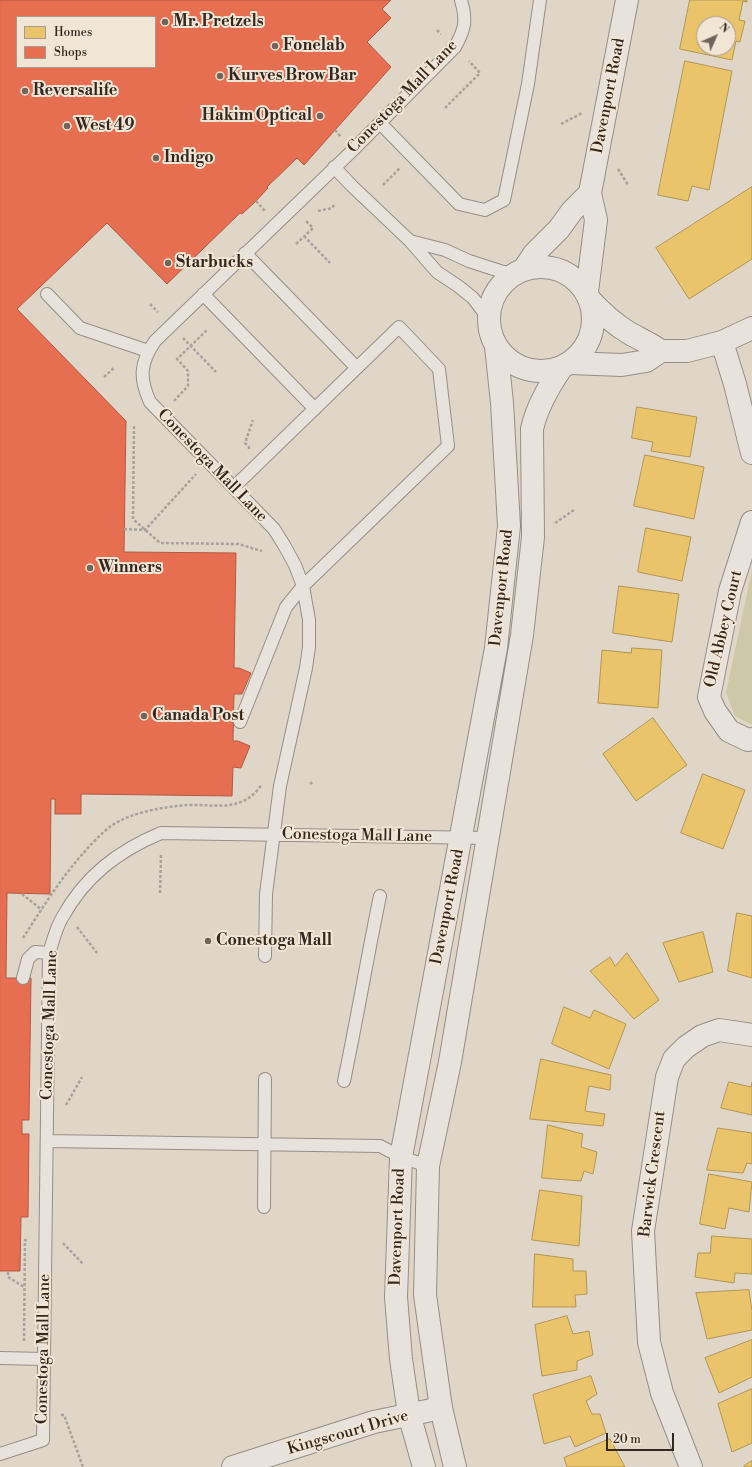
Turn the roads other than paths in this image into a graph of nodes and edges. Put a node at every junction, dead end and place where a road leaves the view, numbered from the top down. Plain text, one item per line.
1 (461, 0) edge
2 (540, 0) edge
3 (627, 0) edge
4 (380, 123) junction
5 (334, 167) junction
6 (590, 193) junction
7 (410, 241) junction
8 (245, 253) junction
9 (518, 271) junction
10 (47, 294) dead end
11 (203, 294) junction
12 (588, 295) junction
13 (488, 318) junction
14 (752, 328) edge
15 (722, 342) junction
16 (496, 346) junction
17 (148, 351) junction
18 (661, 352) junction
19 (566, 365) junction
20 (357, 368) junction
21 (315, 409) junction
22 (752, 453) edge
23 (234, 487) junction
24 (752, 522) edge
25 (303, 586) junction
26 (240, 722) dead end
27 (752, 739) edge
28 (274, 835) junction
29 (462, 837) junction
30 (488, 838) junction
31 (380, 896) dead end
32 (49, 952) junction
33 (265, 956) dead end
34 (23, 978) dead end
35 (752, 1035) edge
36 (265, 1080) dead end
37 (344, 1081) dead end
38 (47, 1141) junction
39 (264, 1145) junction
40 (401, 1157) junction
41 (428, 1166) junction
42 (264, 1207) dead end
43 (0, 1358) edge
44 (44, 1359) junction
45 (441, 1408) junction
46 (409, 1414) junction
47 (0, 1454) edge
48 (273, 1461) edge
49 (233, 1467) edge
50 (424, 1467) edge
51 (455, 1467) edge
52 (692, 1467) edge

1 - 4 lane, Conestoga Mall Lane
2 - 4 lane
3 - 6 street, Davenport Road
4 - 5 lane, Conestoga Mall Lane
5 - 7 lane, Conestoga Mall Lane
5 - 8 lane, Conestoga Mall Lane
6 - 9 street
6 - 12 street, Davenport Road
7 - 9 lane, Conestoga Mall Lane
7 - 13 lane, Conestoga Mall Lane
8 - 11 lane, Conestoga Mall Lane
8 - 20 lane
9 - 12 street
9 - 13 street
10 - 17 lane
11 - 17 lane, Conestoga Mall Lane
11 - 21 lane
12 - 18 street
12 - 19 street
13 - 16 street
14 - 15 street
15 - 18 street
15 - 22 street
16 - 19 street
16 - 29 street, Davenport Road
17 - 23 lane, Conestoga Mall Lane
18 - 19 street
19 - 30 street, Davenport Road
20 - 21 lane
20 - 25 lane
21 - 23 lane
23 - 25 lane, Conestoga Mall Lane
24 - 27 street, Old Abbey Court
25 - 26 lane
25 - 28 lane, Conestoga Mall Lane
28 - 29 lane, Conestoga Mall Lane
28 - 32 lane, Conestoga Mall Lane
28 - 33 lane
29 - 30 lane, Conestoga Mall Lane
29 - 40 street, Davenport Road
30 - 41 street, Davenport Road
31 - 37 lane
32 - 34 lane
32 - 38 lane, Conestoga Mall Lane
35 - 52 street, Barwick Crescent
36 - 39 lane
38 - 39 lane
38 - 44 lane, Conestoga Mall Lane
39 - 40 lane
39 - 42 lane
40 - 41 lane
40 - 46 street, Davenport Road
41 - 45 street, Davenport Road
43 - 44 lane
44 - 47 lane, Conestoga Mall Lane
45 - 46 street, Kingscourt Drive
45 - 51 street, Davenport Road
46 - 48 street, Kingscourt Drive
46 - 50 street, Davenport Road
48 - 49 street, Kingscourt Drive

